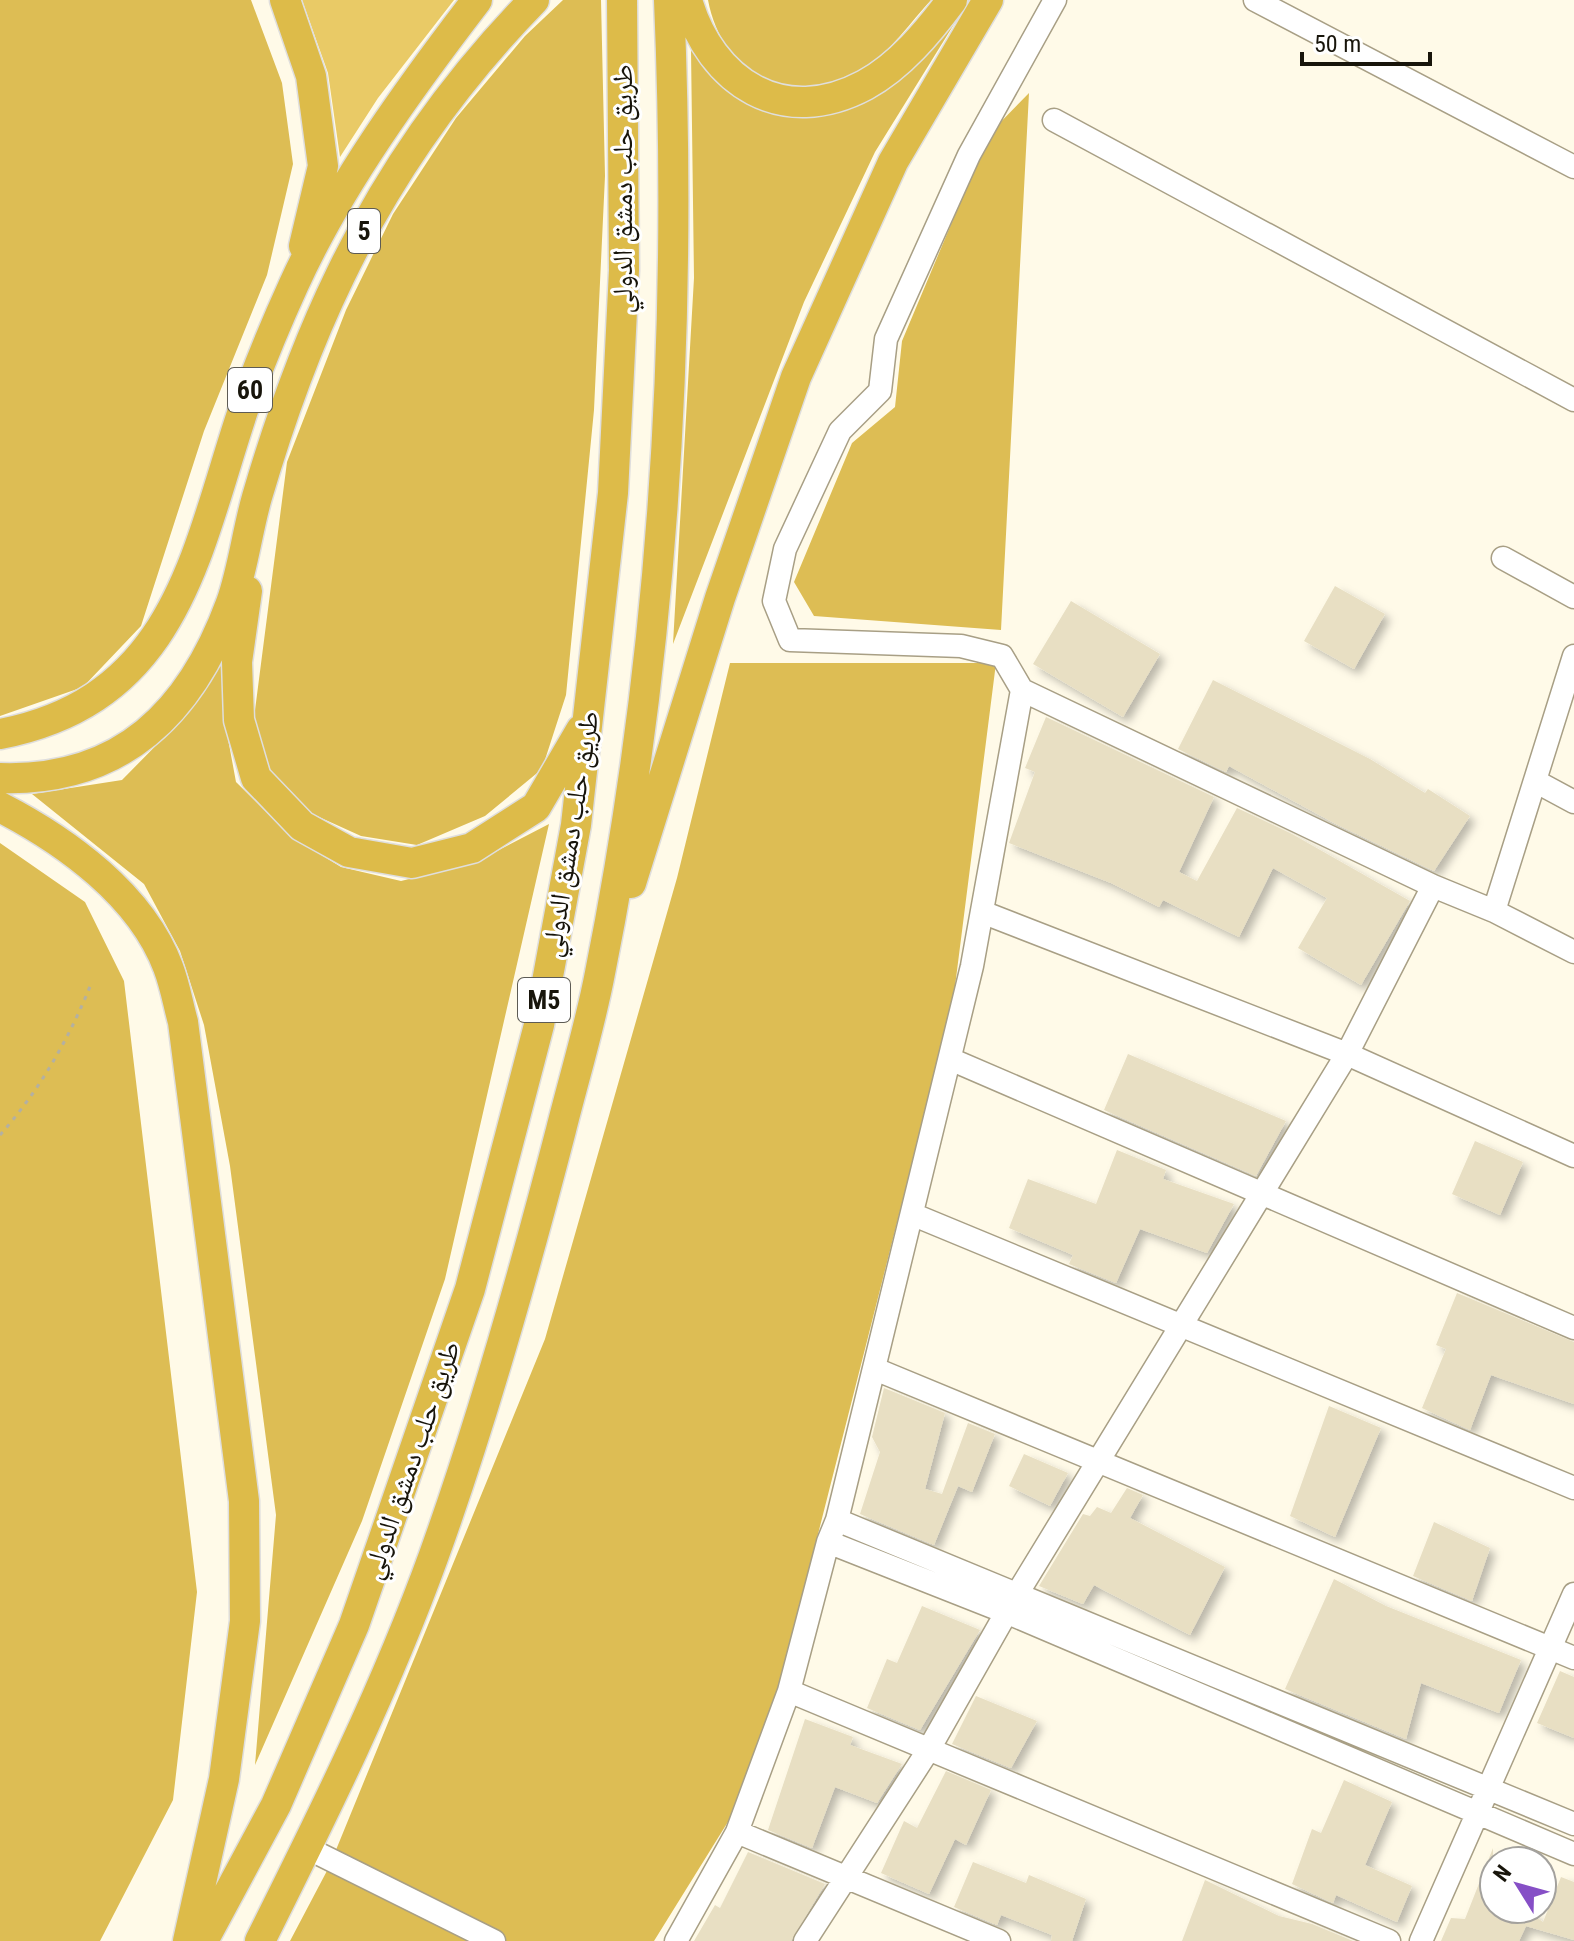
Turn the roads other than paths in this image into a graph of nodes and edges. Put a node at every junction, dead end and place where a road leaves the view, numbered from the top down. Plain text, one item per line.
1 (285, 0) edge
2 (477, 0) edge
3 (534, 0) edge
4 (622, 0) edge
5 (669, 0) edge
6 (687, 0) edge
7 (952, 0) edge
8 (988, 0) edge
9 (1055, 0) edge
10 (1255, 0) edge
11 (1054, 120) dead end
12 (1574, 167) edge
13 (295, 282) junction
14 (1574, 400) edge
15 (257, 498) junction
16 (1503, 558) dead end
17 (1574, 597) edge
18 (1574, 656) edge
19 (1022, 690) junction
20 (589, 716) junction
21 (0, 734) edge
22 (0, 778) edge
23 (1535, 781) junction
24 (1574, 802) edge
25 (0, 807) edge
26 (1433, 886) junction
27 (1494, 911) junction
28 (982, 912) junction
29 (1574, 952) edge
30 (600, 976) junction
31 (1347, 1054) junction
32 (950, 1059) junction
33 (1574, 1156) edge
34 (1262, 1193) junction
35 (914, 1215) junction
36 (1181, 1325) junction
37 (1574, 1328) edge
38 (875, 1369) junction
39 (1098, 1461) junction
40 (1574, 1488) edge
41 (837, 1520) junction
42 (828, 1542) junction
43 (1574, 1594) edge
44 (1012, 1604) junction
45 (1550, 1648) junction
46 (1574, 1658) edge
47 (789, 1691) junction
48 (929, 1749) junction
49 (1488, 1789) junction
50 (1477, 1813) junction
51 (1574, 1824) edge
52 (737, 1832) junction
53 (307, 1848) junction
54 (1574, 1854) edge
55 (844, 1877) junction
56 (188, 1941) edge
57 (203, 1941) edge
58 (260, 1941) edge
59 (494, 1941) edge
60 (676, 1941) edge
61 (805, 1941) edge
62 (999, 1941) edge
63 (1389, 1941) edge
64 (1421, 1941) edge

1 - 13 highway
2 - 13 highway, 60
3 - 15 highway, 5
4 - 20 highway, طريق حلب دمشق الدولي / M5
5 - 30 highway, طريق حلب دمشق الدولي / M5
6 - 7 highway
8 - 30 highway
9 - 19 street
10 - 12 street
11 - 14 street
13 - 21 highway, 60
15 - 20 highway
15 - 22 highway
16 - 17 street
18 - 23 street
19 - 26 street
19 - 28 street
20 - 57 highway, طريق حلب دمشق الدولي / M5
23 - 24 street
23 - 27 street
25 - 56 highway
26 - 27 street
26 - 31 street
27 - 29 street
28 - 31 street
28 - 32 street
30 - 53 highway, طريق حلب دمشق الدولي / M5
31 - 33 street
31 - 34 street
32 - 34 street
32 - 35 street
34 - 36 street
34 - 37 street
35 - 36 street
35 - 38 street
36 - 39 street
36 - 40 street
38 - 39 street
38 - 41 street
39 - 44 street
39 - 45 street
41 - 42 street
41 - 44 street
42 - 44 street
42 - 47 street
43 - 45 street
44 - 48 street
44 - 49 street
44 - 50 street
45 - 46 street
45 - 49 street
47 - 48 street
47 - 52 street
48 - 55 street
48 - 63 street
49 - 50 street
49 - 51 street
50 - 54 street
50 - 64 street
52 - 55 street
52 - 60 street
53 - 58 highway, طريق حلب دمشق الدولي / M5
53 - 59 street
55 - 61 street
55 - 62 street

